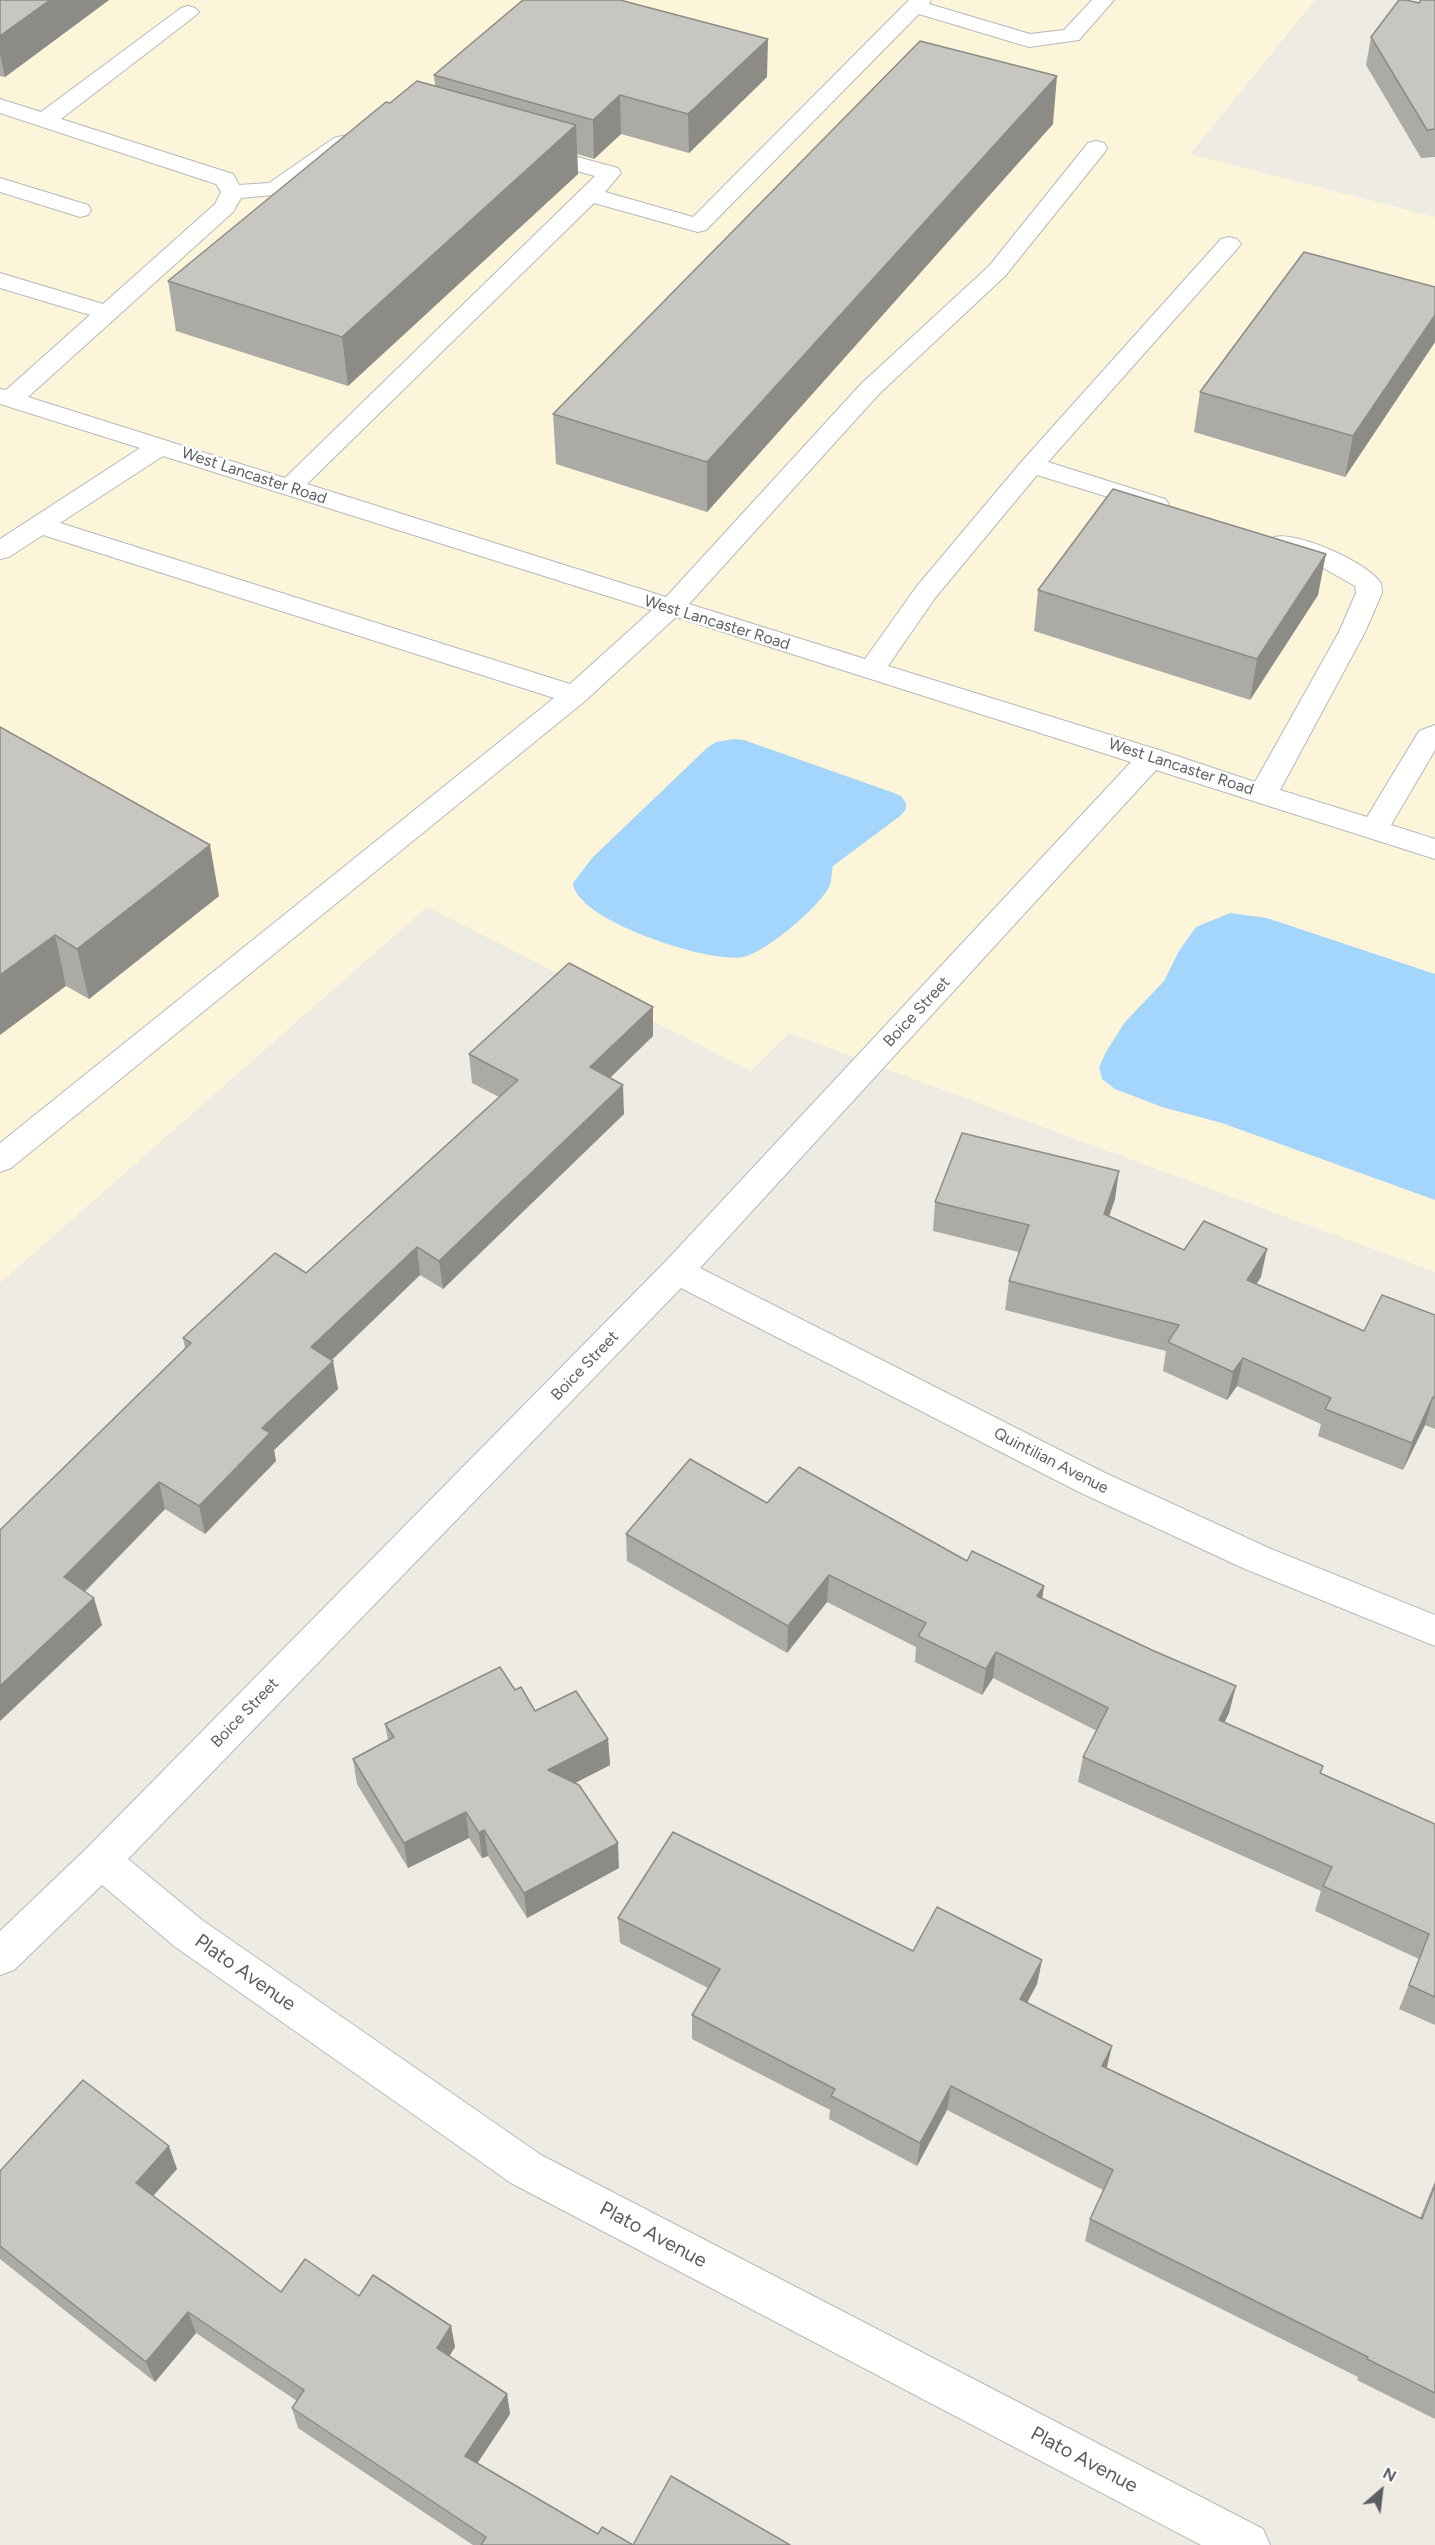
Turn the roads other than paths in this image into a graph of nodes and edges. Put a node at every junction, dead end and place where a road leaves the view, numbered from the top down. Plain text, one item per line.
1 (1104, 0) edge
2 (918, 3) edge
3 (188, 12) dead end
4 (0, 106) edge
5 (45, 120) junction
6 (358, 132) edge
7 (508, 144) edge
8 (1096, 148) dead end
9 (0, 185) edge
10 (231, 192) junction
11 (590, 195) junction
12 (80, 210) dead end
13 (1229, 244) dead end
14 (0, 280) edge
15 (107, 313) junction
16 (5, 397) edge
17 (161, 446) junction
18 (1032, 465) junction
19 (290, 487) junction
20 (1178, 510) edge
21 (39, 525) junction
22 (1256, 535) edge
23 (0, 551) edge
24 (670, 608) junction
25 (871, 670) junction
26 (575, 695) junction
27 (1435, 734) edge
28 (1152, 758) junction
29 (1263, 794) junction
30 (1374, 830) junction
31 (1435, 849) edge
32 (0, 1160) edge
33 (677, 1271) junction
34 (1435, 1631) edge
35 (101, 1860) junction
36 (0, 1957) edge
37 (1247, 2545) edge

1 - 2 street
2 - 11 street
3 - 5 street
4 - 5 street
5 - 10 street
6 - 10 street
7 - 11 street
8 - 24 street
9 - 12 street
10 - 15 street
11 - 19 street
13 - 18 street
14 - 15 street
15 - 16 street
16 - 17 street, West Lancaster Road
17 - 19 street, West Lancaster Road
17 - 21 street
18 - 20 street
18 - 25 street
19 - 24 street, West Lancaster Road
21 - 23 street
21 - 26 street
22 - 29 street
24 - 25 street, West Lancaster Road
24 - 26 street
25 - 28 street, West Lancaster Road
26 - 32 street
27 - 30 street
28 - 29 street, West Lancaster Road
28 - 33 street, Boice Street
29 - 30 street, West Lancaster Road
30 - 31 street, West Lancaster Road
33 - 34 street, Quintilian Avenue
33 - 35 street, Boice Street
35 - 36 street, Boice Street
35 - 37 street, Plato Avenue

